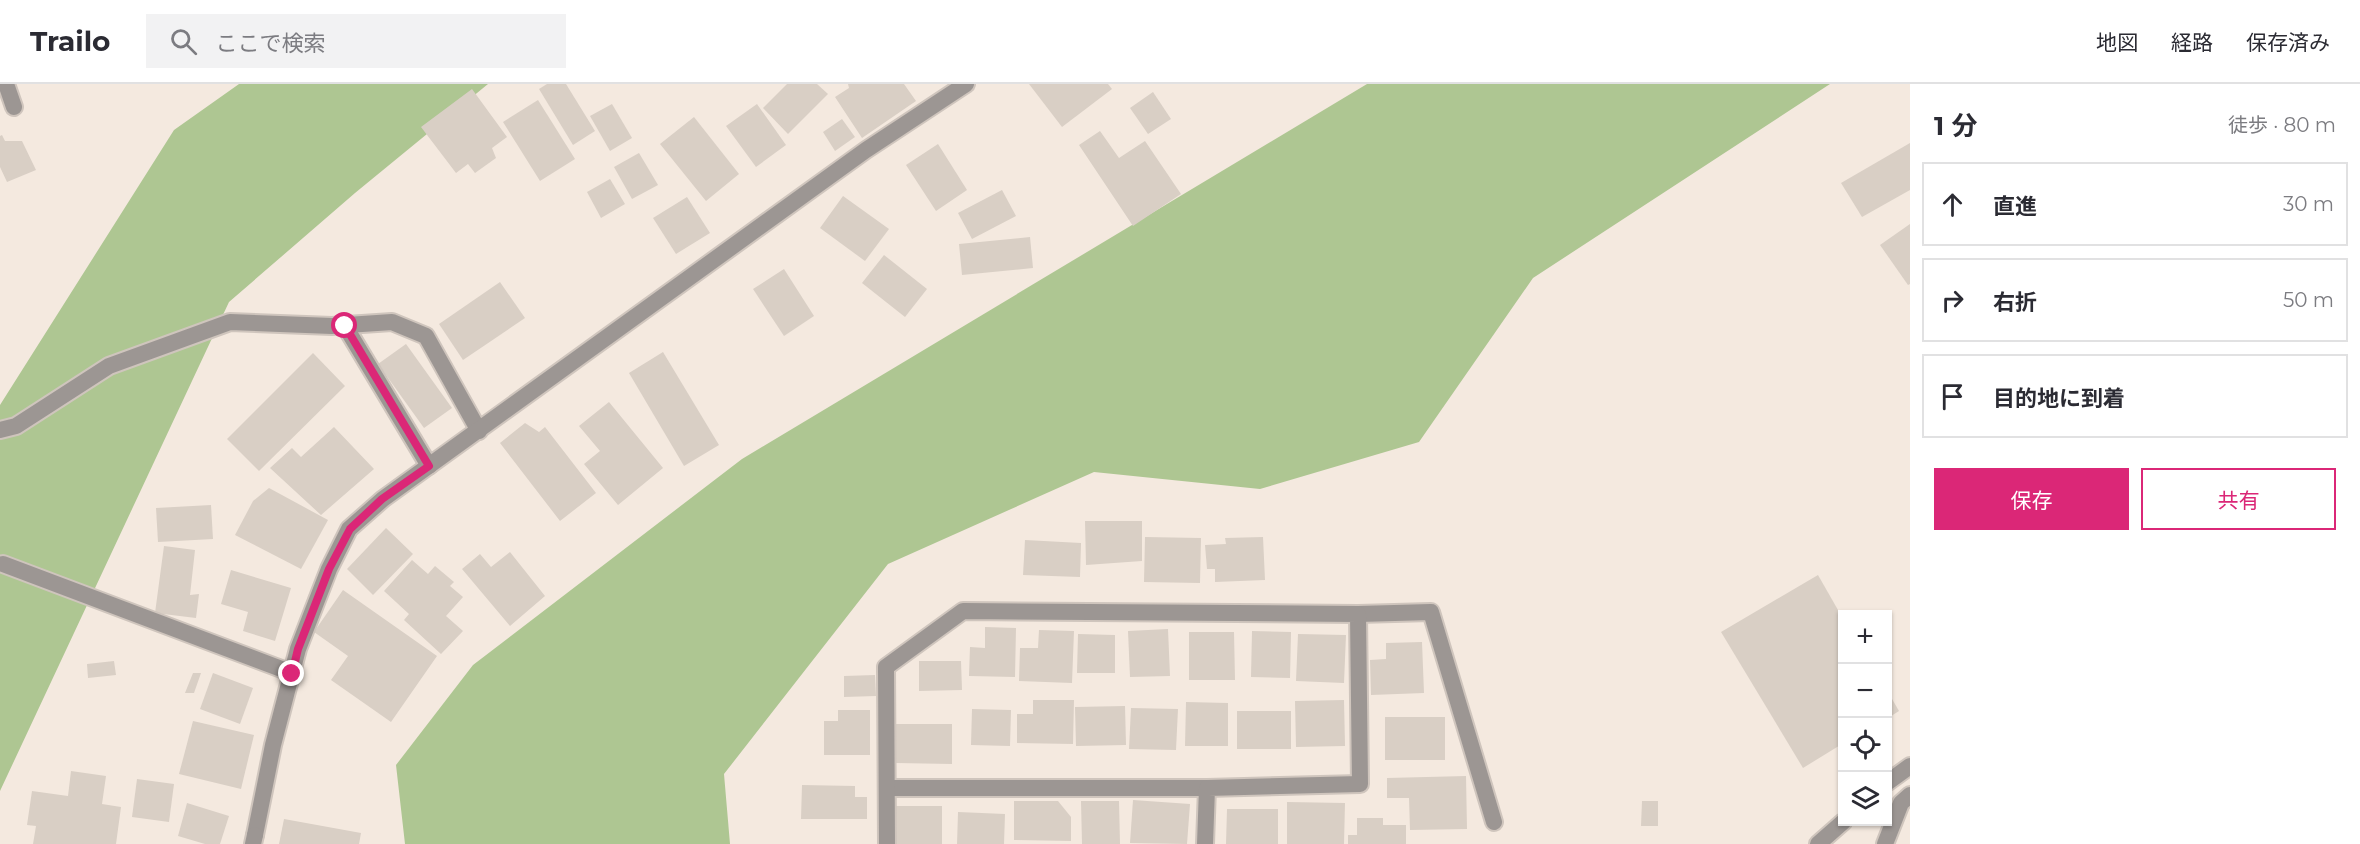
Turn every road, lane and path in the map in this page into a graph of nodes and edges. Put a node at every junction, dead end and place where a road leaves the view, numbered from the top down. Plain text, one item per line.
1 (6, 84) edge
2 (966, 84) edge
3 (14, 107) dead end
4 (345, 326) junction
5 (0, 430) edge
6 (479, 431) junction
7 (429, 466) junction
8 (3, 564) dead end
9 (1358, 614) junction
10 (292, 674) junction
11 (1910, 766) edge
12 (1892, 779) edge
13 (887, 788) junction
14 (1207, 788) junction
15 (1910, 795) edge
16 (1494, 822) dead end
17 (1838, 826) edge
18 (254, 839) edge
19 (887, 844) edge
20 (1205, 844) edge
21 (1818, 844) edge
22 (1885, 844) edge

1 - 3 street
2 - 6 street
4 - 5 street
4 - 6 street
4 - 7 street
6 - 7 street
7 - 10 street
8 - 10 street
9 - 13 street
9 - 14 street
9 - 16 street
10 - 18 street
11 - 12 street
13 - 14 street
13 - 19 street
14 - 20 street
15 - 22 street
17 - 21 street

